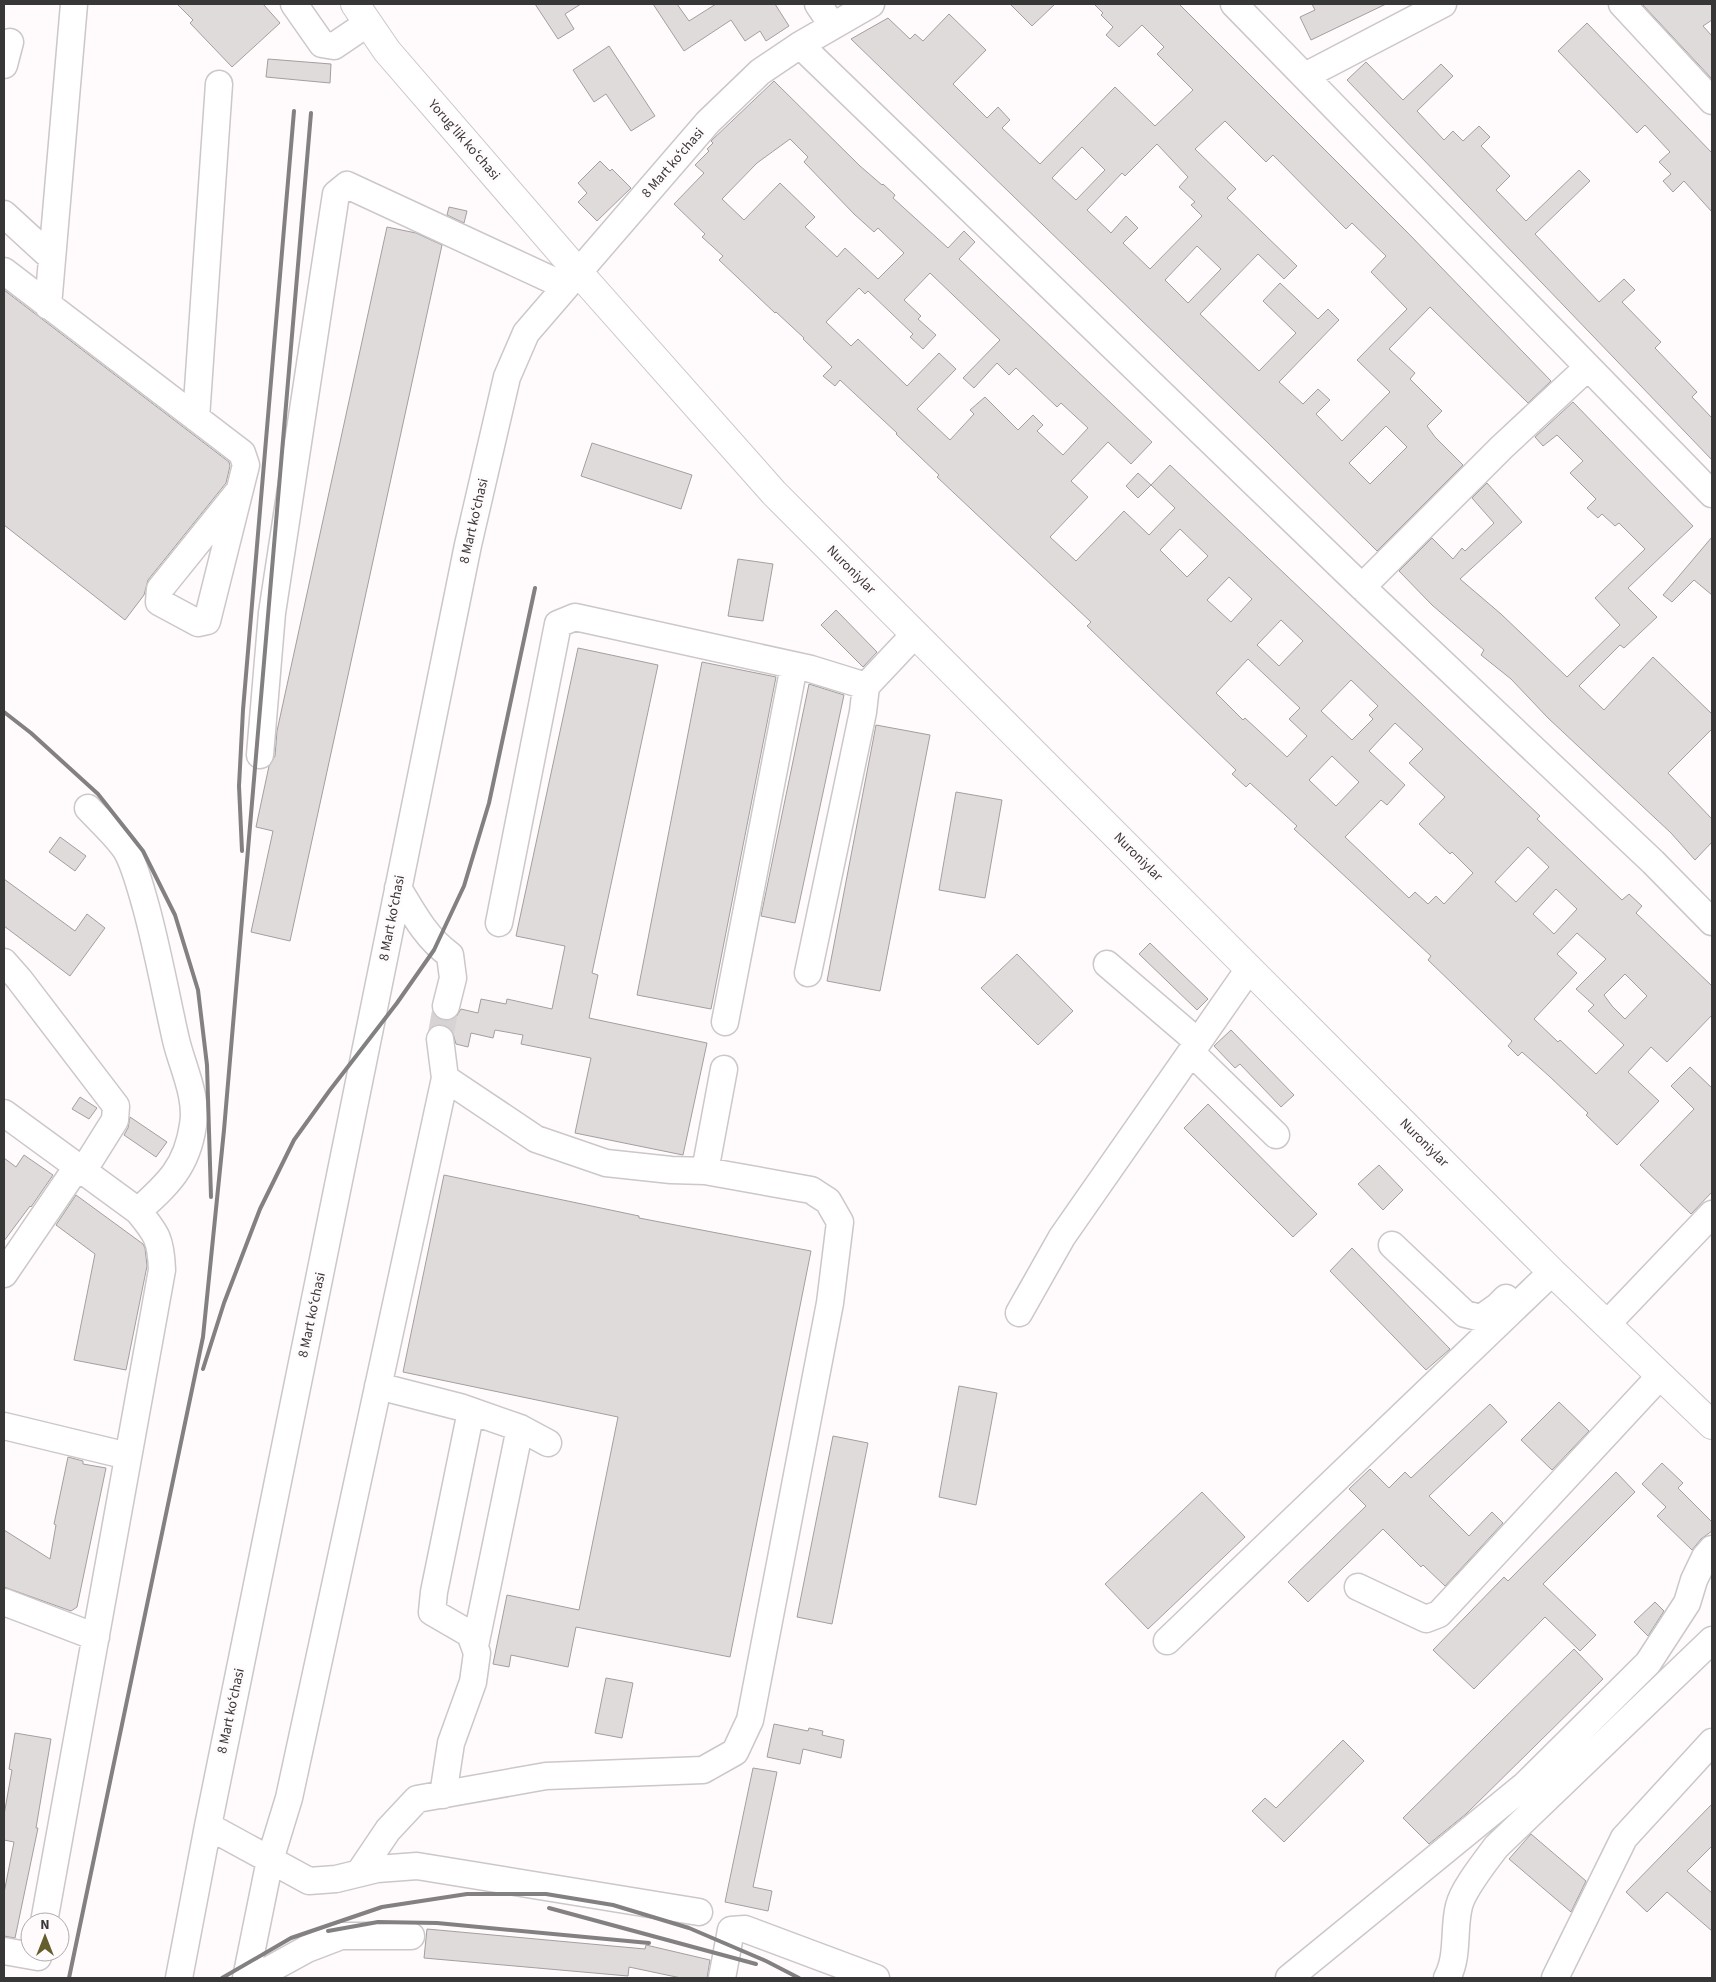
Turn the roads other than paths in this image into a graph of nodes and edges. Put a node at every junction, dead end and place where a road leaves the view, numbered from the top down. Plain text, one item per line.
1 (74, 4) edge
2 (294, 4) edge
3 (818, 4) edge
4 (871, 4) edge
5 (1234, 4) edge
6 (1443, 4) edge
7 (1622, 4) edge
8 (361, 13) edge
9 (832, 26) junction
10 (800, 45) junction
11 (1305, 76) junction
12 (219, 84) dead end
13 (1712, 101) edge
14 (4, 214) edge
15 (52, 258) junction
16 (4, 271) edge
17 (572, 280) junction
18 (48, 306) junction
19 (1588, 368) junction
20 (196, 418) junction
21 (239, 491) dead end
22 (1712, 494) edge
23 (1362, 587) junction
24 (915, 634) junction
25 (794, 666) junction
26 (866, 686) junction
27 (260, 755) dead end
28 (88, 808) dead end
29 (398, 888) junction
30 (1712, 922) edge
31 (499, 923) dead end
32 (4, 962) edge
33 (1107, 964) dead end
34 (1250, 969) junction
35 (808, 973) dead end
36 (446, 1006) tunnel mouth
37 (725, 1022) dead end
38 (440, 1038) tunnel mouth
39 (1195, 1047) junction
40 (724, 1069) dead end
41 (445, 1078) junction
42 (4, 1113) edge
43 (1276, 1135) dead end
44 (80, 1169) junction
45 (705, 1172) junction
46 (138, 1211) junction
47 (1712, 1214) edge
48 (1392, 1245) dead end
49 (1547, 1267) junction
50 (4, 1274) edge
51 (1019, 1312) dead end
52 (1607, 1324) junction
53 (1660, 1376) junction
54 (378, 1386) junction
55 (471, 1411) junction
56 (1712, 1425) edge
57 (4, 1426) edge
58 (520, 1428) junction
59 (548, 1443) dead end
60 (128, 1456) junction
61 (1712, 1550) edge
62 (1358, 1587) dead end
63 (4, 1602) edge
64 (96, 1637) junction
65 (1712, 1640) edge
66 (1167, 1641) dead end
67 (475, 1646) junction
68 (1712, 1742) edge
69 (443, 1795) junction
70 (208, 1826) junction
71 (270, 1860) junction
72 (360, 1873) junction
73 (46, 1912) edge
74 (699, 1912) dead end
75 (411, 1936) dead end
76 (4, 1951) edge
77 (20, 1956) edge
78 (179, 1978) edge
79 (246, 1978) edge
80 (254, 1978) edge
81 (722, 1978) edge
82 (876, 1978) edge
83 (1290, 1978) edge
84 (1447, 1978) edge
85 (1554, 1978) edge

1 - 15 street
2 - 8 street
3 - 9 street
4 - 9 street, 8 Mart koʻchasi
5 - 11 street
6 - 11 street
7 - 13 street
8 - 17 main road, Yorug'lik koʻchasi
9 - 10 street, 8 Mart koʻchasi
10 - 17 street, 8 Mart koʻchasi
10 - 23 street
11 - 19 street
12 - 20 street
14 - 15 street
15 - 18 street
16 - 18 street
17 - 24 main road, Nuroniylar
17 - 27 street
17 - 29 street, 8 Mart koʻchasi
18 - 20 street
19 - 22 street
19 - 23 street
20 - 21 street
23 - 30 street
24 - 26 street
24 - 34 main road, Nuroniylar
25 - 26 street
25 - 31 street
25 - 37 street
26 - 35 street
28 - 46 street
29 - 36 street
29 - 70 street, 8 Mart koʻchasi
32 - 44 street
33 - 39 street
34 - 39 street
34 - 49 main road, Nuroniylar
38 - 41 street
39 - 43 street
39 - 51 street
40 - 45 street
41 - 45 street
41 - 54 street
42 - 44 street
44 - 46 street
44 - 50 street
45 - 69 street
46 - 60 street
47 - 52 street
48 - 49 street
49 - 52 main road, Nuroniylar
49 - 66 street
52 - 53 main road, Nuroniylar
53 - 56 main road, Nuroniylar
53 - 62 street
54 - 55 street
54 - 71 street
55 - 58 street
55 - 67 street
57 - 60 street
58 - 59 street
58 - 67 street
60 - 64 street
61 - 83 street
63 - 64 street
64 - 73 street
65 - 84 street
67 - 69 street
68 - 85 street
69 - 72 street
70 - 71 street
70 - 78 street, 8 Mart koʻchasi
71 - 72 street
71 - 79 street
72 - 74 street
75 - 80 street
76 - 77 street
81 - 82 street

